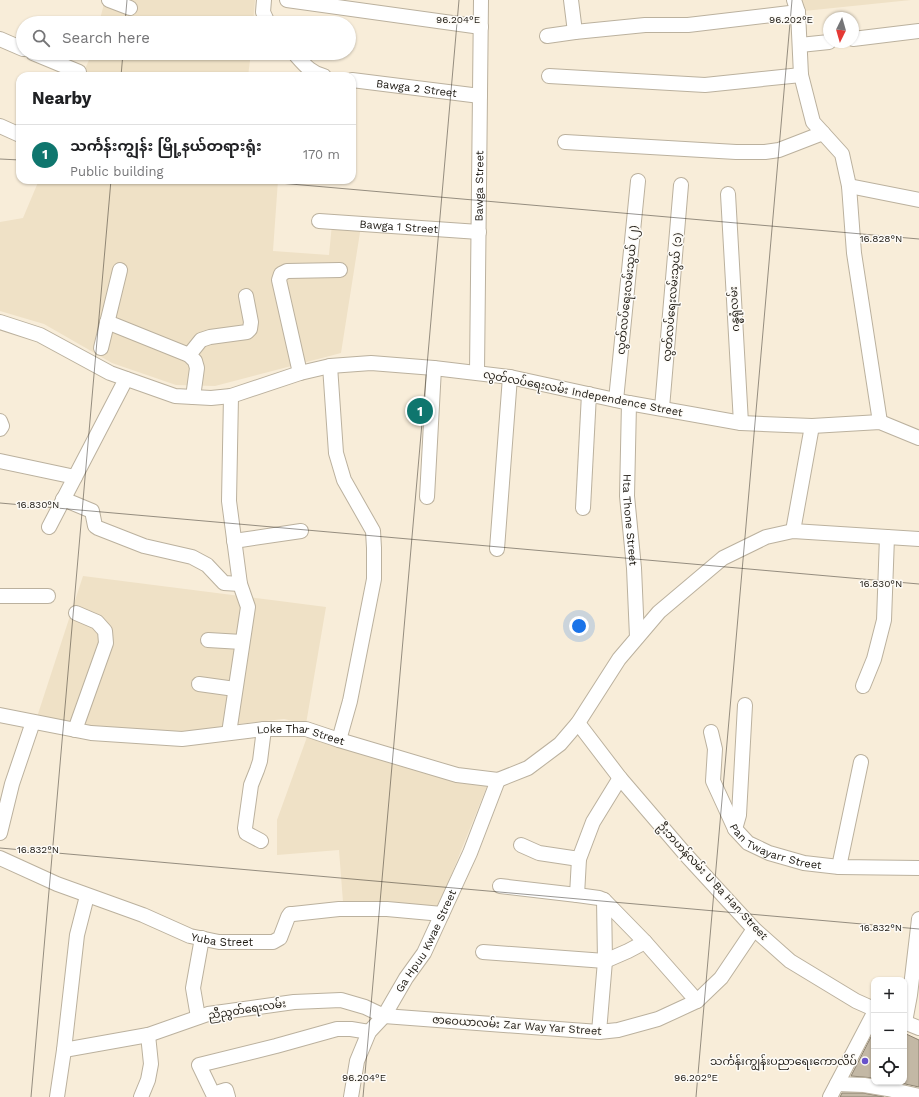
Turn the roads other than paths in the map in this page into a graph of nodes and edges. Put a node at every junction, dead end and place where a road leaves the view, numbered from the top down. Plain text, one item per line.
1 (109, 0) edge
2 (264, 0) edge
3 (288, 0) edge
4 (481, 0) edge
5 (571, 0) edge
6 (796, 6) edge
7 (130, 8) dead end
8 (265, 16) edge
9 (481, 27) junction
10 (919, 30) edge
11 (575, 32) junction
12 (547, 36) dead end
13 (859, 38) edge
14 (0, 39) edge
15 (823, 43) edge
16 (800, 45) junction
17 (16, 46) edge
18 (50, 60) edge
19 (300, 60) edge
20 (79, 72) dead end
21 (314, 72) edge
22 (801, 75) junction
23 (549, 76) dead end
24 (356, 80) edge
25 (480, 96) junction
26 (0, 126) edge
27 (16, 133) edge
28 (823, 134) junction
29 (565, 142) dead end
30 (638, 181) dead end
31 (681, 185) dead end
32 (849, 186) junction
33 (728, 194) dead end
34 (919, 200) edge
35 (319, 221) dead end
36 (479, 232) junction
37 (120, 270) dead end
38 (340, 270) dead end
39 (246, 296) dead end
40 (0, 322) edge
41 (107, 322) junction
42 (101, 348) dead end
43 (189, 355) junction
44 (330, 366) junction
45 (434, 368) junction
46 (477, 372) junction
47 (300, 373) junction
48 (510, 377) junction
49 (126, 379) junction
50 (589, 394) junction
51 (231, 396) junction
52 (193, 397) junction
53 (623, 401) junction
54 (662, 408) junction
55 (0, 421) edge
56 (880, 422) junction
57 (741, 423) junction
58 (812, 426) junction
59 (0, 429) edge
60 (919, 438) edge
61 (0, 461) edge
62 (75, 477) junction
63 (427, 497) dead end
64 (63, 498) junction
65 (583, 508) dead end
66 (49, 527) dead end
67 (301, 531) dead end
68 (793, 531) junction
69 (887, 537) junction
70 (919, 539) edge
71 (234, 541) junction
72 (497, 549) dead end
73 (240, 584) junction
74 (0, 596) edge
75 (48, 596) dead end
76 (76, 613) dead end
77 (637, 637) junction
78 (208, 640) dead end
79 (242, 642) junction
80 (199, 684) dead end
81 (863, 686) dead end
82 (235, 690) junction
83 (745, 705) dead end
84 (0, 715) edge
85 (33, 722) junction
86 (578, 723) junction
87 (264, 729) junction
88 (75, 730) junction
89 (711, 732) dead end
90 (229, 733) junction
91 (339, 740) junction
92 (861, 762) dead end
93 (620, 778) junction
94 (498, 780) junction
95 (735, 829) junction
96 (0, 834) edge
97 (261, 841) dead end
98 (521, 845) dead end
99 (0, 858) edge
100 (579, 859) junction
101 (839, 867) junction
102 (919, 868) edge
103 (500, 886) dead end
104 (577, 895) junction
105 (87, 896) junction
106 (604, 900) junction
107 (442, 914) junction
108 (919, 919) edge
109 (754, 929) junction
110 (202, 938) junction
111 (645, 942) junction
112 (483, 952) dead end
113 (605, 960) junction
114 (697, 1001) junction
115 (871, 1008) edge
116 (907, 1013) edge
117 (384, 1016) junction
118 (198, 1017) junction
119 (871, 1019) edge
120 (907, 1023) edge
121 (919, 1028) edge
122 (369, 1032) junction
123 (599, 1032) junction
124 (148, 1035) junction
125 (64, 1050) junction
126 (837, 1084) junction
127 (919, 1096) edge
128 (57, 1097) edge
129 (141, 1097) edge
130 (228, 1097) edge
131 (351, 1097) edge
132 (830, 1097) edge

1 - 7 street
2 - 8 street
3 - 9 street
4 - 9 street, Bawga Street
5 - 11 street
6 - 11 street
6 - 16 street
9 - 25 street, Bawga Street
10 - 13 street
11 - 12 street
14 - 17 street
15 - 16 street
16 - 22 street
18 - 20 street
19 - 21 street
22 - 23 street
22 - 28 street
24 - 25 street, Bawga 2 Street
25 - 36 street, Bawga Street
26 - 27 street
28 - 29 street
28 - 32 street
30 - 53 street, လွတ်လပ်ရေးလမ်းသွယ် (၂)
31 - 54 street, လွတ်လပ်ရေးလမ်းသွယ် (၁)
32 - 34 street
32 - 56 street
33 - 57 street, ဂန္ဓရုံလမ်း
35 - 36 street, Bawga 1 Street
36 - 46 street, Bawga Street
37 - 41 street
38 - 47 street
39 - 43 street
40 - 49 street, လွတ်လပ်ရေးလမ်း Independence Street
41 - 42 street
41 - 43 street
43 - 52 street
44 - 45 street, လွတ်လပ်ရေးလမ်း Independence Street
44 - 47 street, လွတ်လပ်ရေးလမ်း Independence Street
44 - 91 street
45 - 46 street, လွတ်လပ်ရေးလမ်း Independence Street
45 - 63 street
46 - 48 street, လွတ်လပ်ရေးလမ်း Independence Street
47 - 51 street, လွတ်လပ်ရေးလမ်း Independence Street
48 - 50 street, လွတ်လပ်ရေးလမ်း Independence Street
48 - 72 street
49 - 52 street, လွတ်လပ်ရေးလမ်း Independence Street
49 - 62 street
50 - 53 street, လွတ်လပ်ရေးလမ်း Independence Street
50 - 65 street
51 - 52 street, လွတ်လပ်ရေးလမ်း Independence Street
51 - 71 street
53 - 54 street, လွတ်လပ်ရေးလမ်း Independence Street
53 - 77 street, Hta Thone Street
54 - 57 street, လွတ်လပ်ရေးလမ်း Independence Street
55 - 59 street
56 - 58 street, လွတ်လပ်ရေးလမ်း Independence Street
56 - 60 street, လွတ်လပ်ရေးလမ်း Independence Street
57 - 58 street, လွတ်လပ်ရေးလမ်း Independence Street
58 - 68 street
61 - 62 street
62 - 64 street
64 - 66 street
64 - 73 street
67 - 71 street
68 - 69 street, Loke Thar Street
68 - 77 street, Loke Thar Street
69 - 70 street, Loke Thar Street
69 - 81 street
71 - 73 street
73 - 79 street
74 - 75 street
76 - 88 street
77 - 86 street, Loke Thar Street
78 - 79 street
79 - 82 street
80 - 82 street
82 - 90 street
83 - 95 street
84 - 85 street, Loke Thar Street
85 - 88 street, Loke Thar Street
85 - 96 street
86 - 93 street, ဦးဘဟန်လမ်း U Ba Han Street
86 - 94 street, Loke Thar Street
87 - 90 street, Loke Thar Street
87 - 91 street, Loke Thar Street
87 - 97 street
88 - 90 street, Loke Thar Street
89 - 95 street, Pan Twayarr Street
91 - 94 street, Loke Thar Street
92 - 101 street
93 - 100 street
93 - 109 street, ဦးဘဟန်လမ်း U Ba Han Street
94 - 107 street, Ga Hpuu Kwae Street
95 - 101 street, Pan Twayarr Street
98 - 100 street
99 - 105 street, Yuba Street
100 - 104 street
101 - 102 street, Pan Twayarr Street
103 - 104 street
104 - 106 street
105 - 110 street, Yuba Street
105 - 125 street
106 - 111 street
106 - 113 street
107 - 110 street, Yuba Street
107 - 117 street, Ga Hpuu Kwae Street
108 - 116 street
109 - 114 street, ဇာဝေယာလမ်း Zar Way Yar Street
109 - 115 street, ဦးဘဟန်လမ်း U Ba Han Street
110 - 118 street
111 - 113 street
111 - 114 street
112 - 113 street
113 - 123 street
114 - 123 street, ဇာဝေယာလမ်း Zar Way Yar Street
117 - 118 street, ညီညွတ်ရေးလမ်း
117 - 122 street, Ga Hpuu Kwae Street
117 - 123 street, ဇာဝေယာလမ်း Zar Way Yar Street
118 - 124 street, ညီညွတ်ရေးလမ်း
119 - 126 street
120 - 121 street
122 - 130 street
122 - 131 street, Ga Hpuu Kwae Street
124 - 125 street, ညီညွတ်ရေးလမ်း
124 - 129 street
125 - 128 street
126 - 127 street
126 - 132 street

